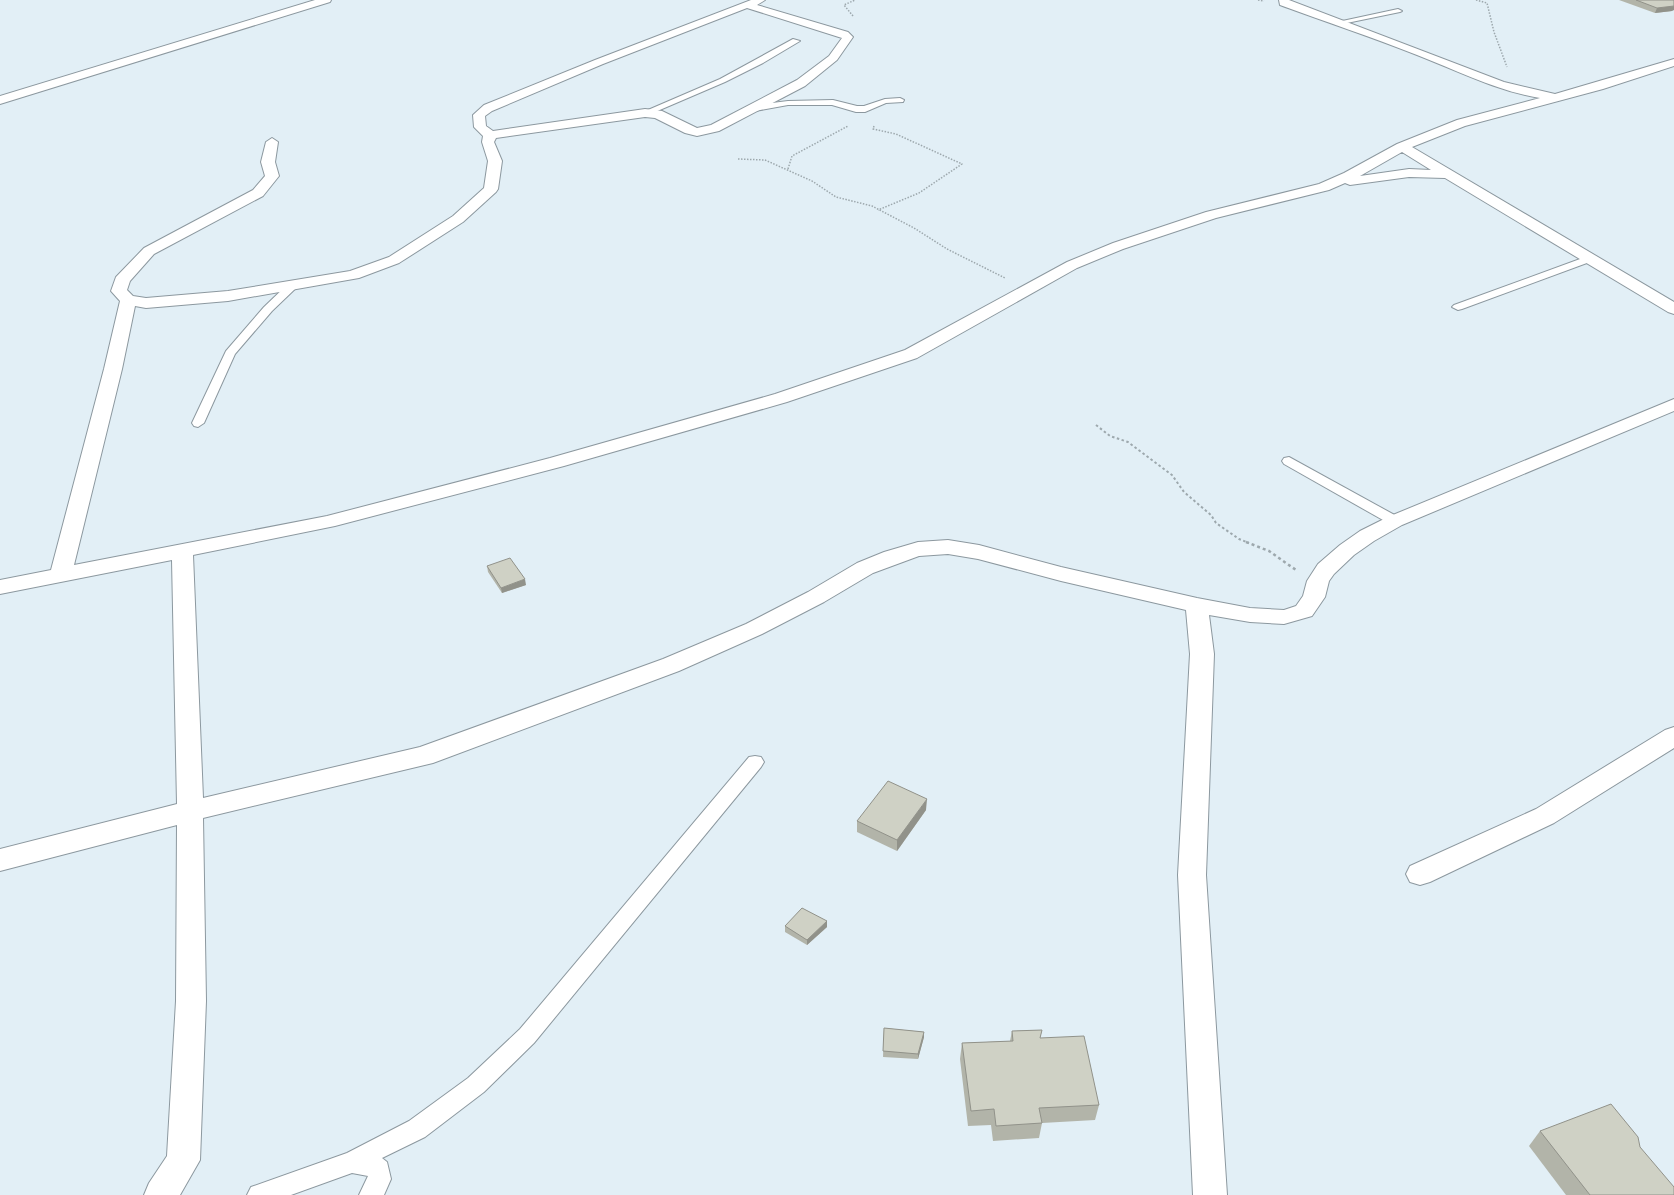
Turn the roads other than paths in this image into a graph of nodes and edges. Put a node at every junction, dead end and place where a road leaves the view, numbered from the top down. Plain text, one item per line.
1 (326, 0) edge
2 (1284, 0) edge
3 (754, 2) edge
4 (1398, 11) dead end
5 (1337, 23) junction
6 (796, 41) dead end
7 (1674, 62) edge
8 (1557, 96) junction
9 (0, 100) edge
10 (900, 100) dead end
11 (755, 108) junction
12 (645, 113) junction
13 (490, 135) junction
14 (272, 142) dead end
15 (1402, 147) junction
16 (1448, 174) junction
17 (1324, 187) junction
18 (1591, 258) junction
19 (292, 286) junction
20 (128, 300) junction
21 (1458, 306) dead end
22 (1674, 309) edge
23 (1674, 404) edge
24 (198, 423) dead end
25 (1289, 461) dead end
26 (1396, 521) junction
27 (182, 551) junction
28 (61, 575) junction
29 (0, 587) edge
30 (1197, 605) junction
31 (1674, 736) edge
32 (755, 762) dead end
33 (190, 811) junction
34 (0, 860) edge
35 (1420, 874) dead end
36 (352, 1162) junction
37 (162, 1195) edge
38 (259, 1195) edge
39 (371, 1195) edge
40 (1210, 1195) edge

1 - 9 street
2 - 5 street
3 - 11 street
3 - 13 street
4 - 5 lane
5 - 8 street
6 - 12 lane
7 - 8 street
8 - 15 street
10 - 11 lane
11 - 12 street
12 - 13 street
13 - 19 street
14 - 20 street
15 - 16 street
15 - 17 street
16 - 17 street
16 - 18 street
17 - 27 street
18 - 21 lane
18 - 22 street
19 - 20 street
19 - 24 lane
20 - 28 street
23 - 26 street
25 - 26 lane
26 - 30 street
27 - 28 street
27 - 33 street
28 - 29 street
30 - 33 street
30 - 40 street
31 - 35 street
32 - 36 lane
33 - 34 street
33 - 37 street
36 - 38 lane
36 - 39 lane

